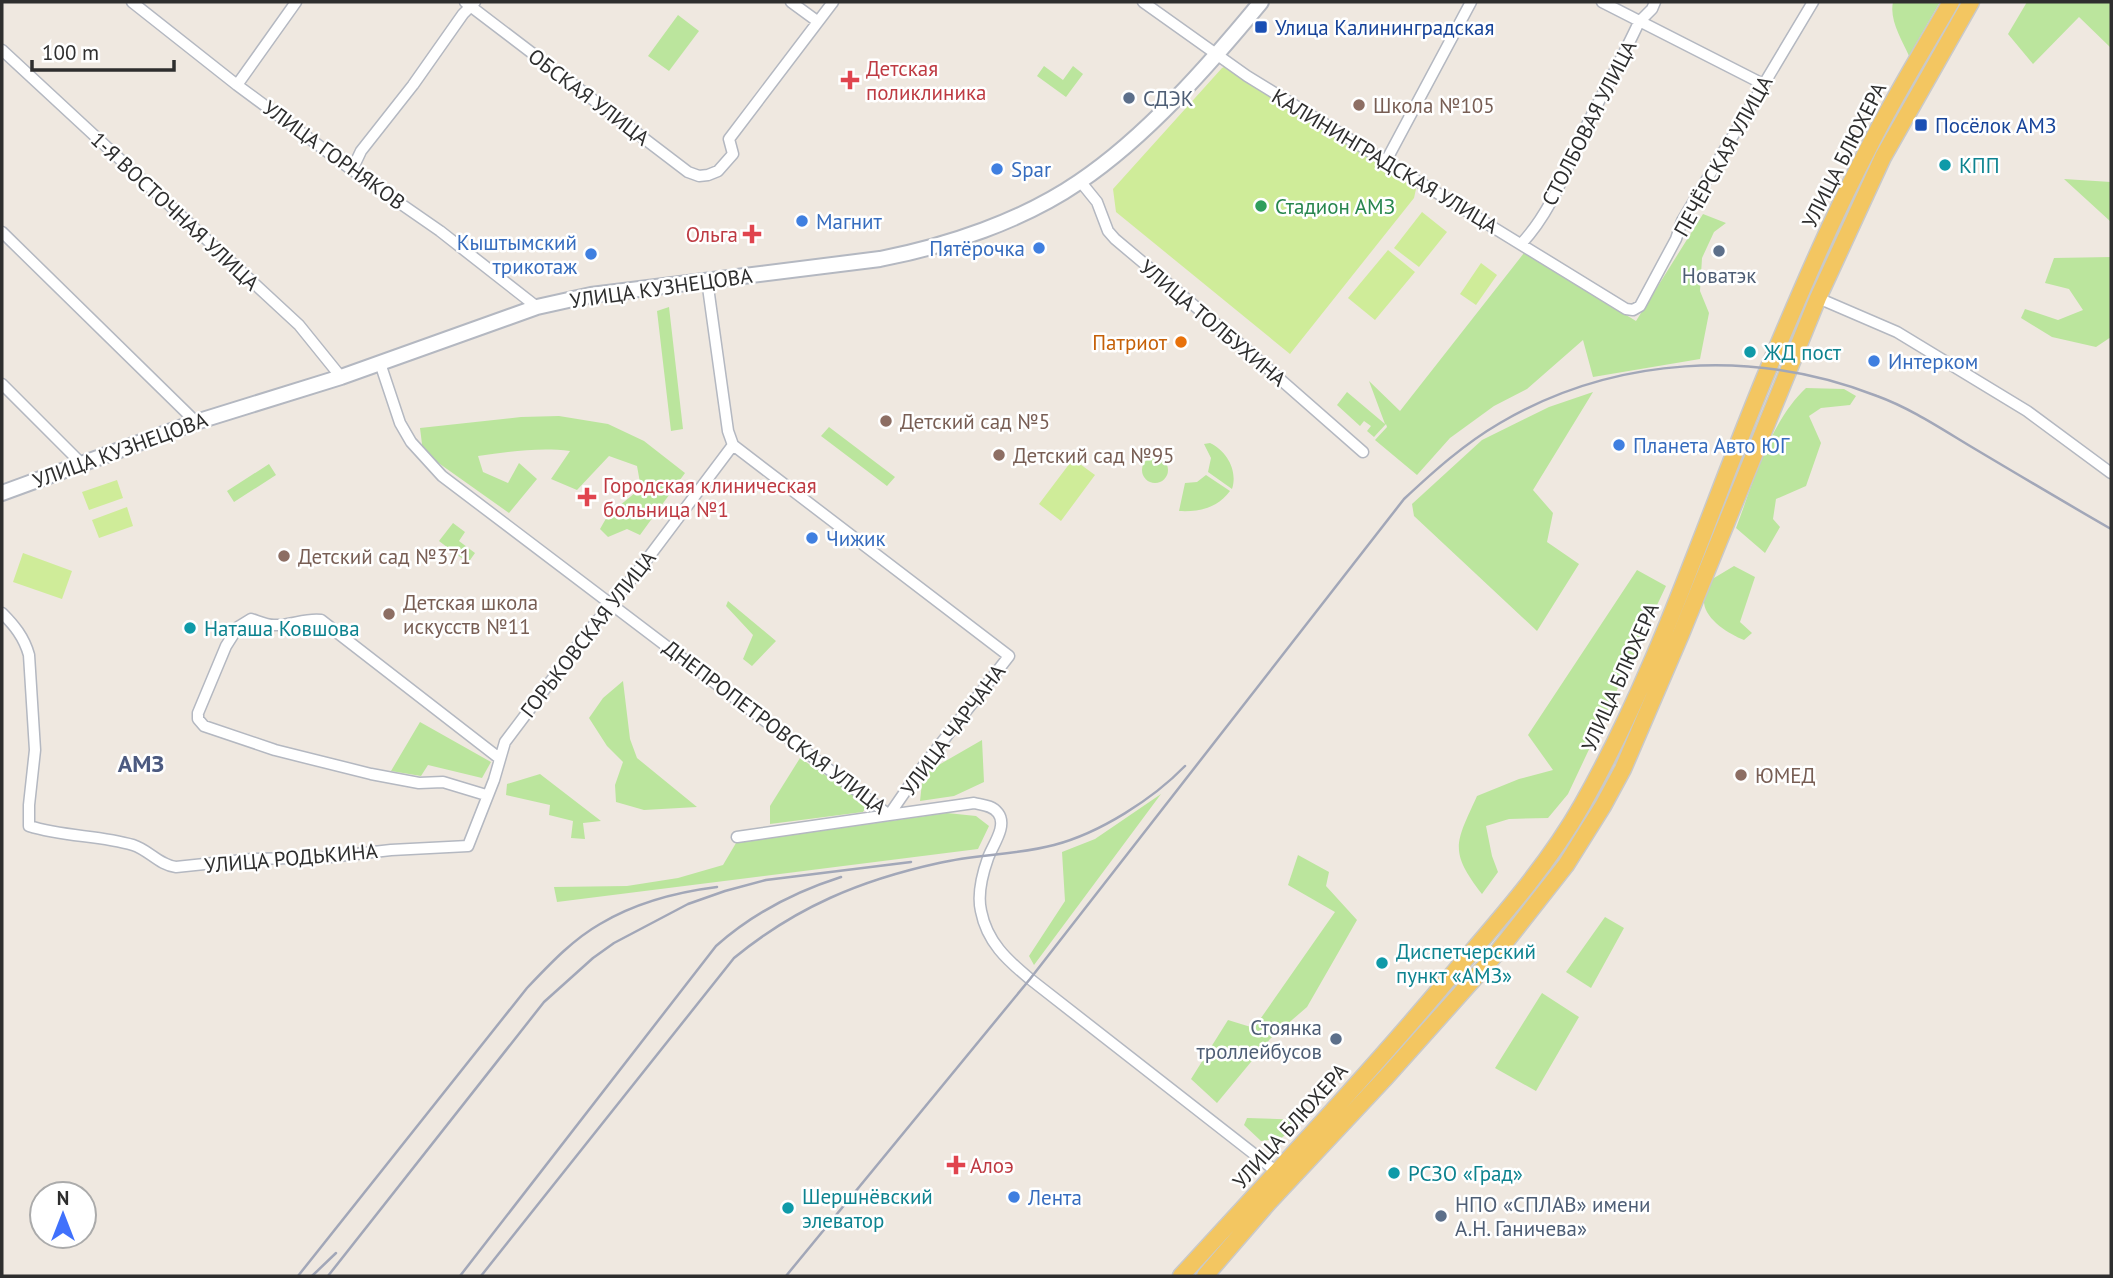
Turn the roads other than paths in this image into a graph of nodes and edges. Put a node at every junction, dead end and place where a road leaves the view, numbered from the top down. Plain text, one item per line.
1 (132, 2) edge
2 (296, 2) edge
3 (791, 2) edge
4 (833, 2) edge
5 (1143, 2) edge
6 (1261, 2) edge
7 (1471, 2) edge
8 (1602, 2) edge
9 (1656, 2) edge
10 (1813, 2) edge
11 (1951, 2) edge
12 (1971, 2) edge
13 (471, 3) edge
14 (817, 21) junction
15 (1639, 22) junction
16 (2, 50) edge
17 (1217, 55) junction
18 (1763, 84) junction
19 (237, 85) junction
20 (1386, 160) junction
21 (352, 170) junction
22 (1080, 181) junction
23 (2, 232) edge
24 (1521, 244) junction
25 (707, 280) junction
26 (1818, 298) junction
27 (537, 307) junction
28 (1633, 310) joint
29 (380, 363) junction
30 (341, 377) junction
31 (2, 384) edge
32 (196, 422) junction
33 (733, 445) junction
34 (1363, 452) dead end
35 (82, 464) junction
36 (2111, 473) edge
37 (2, 493) edge
38 (611, 605) junction
39 (2, 613) edge
40 (499, 758) junction
41 (486, 794) junction
42 (889, 815) junction
43 (737, 837) dead end
44 (1283, 1177) junction
45 (1199, 1256) junction
46 (1213, 1274) edge
47 (1181, 1276) edge

1 - 19 street, УЛИЦА ГОРНЯКОВ
2 - 19 street
3 - 14 street
4 - 14 street
5 - 17 street, КАЛИНИНГРАДСКАЯ УЛИЦА
6 - 17 street, УЛИЦА КУЗНЕЦОВА
7 - 20 street
8 - 15 street
9 - 15 street, СТОЛБОВАЯ УЛИЦА
10 - 18 street, ПЕЧЁРСКАЯ УЛИЦА
11 - 44 main road, УЛИЦА БЛЮХЕРА
12 - 26 main road, УЛИЦА БЛЮХЕРА
13 - 14 street, ОБСКАЯ УЛИЦА
13 - 21 street
15 - 18 street
15 - 24 street, СТОЛБОВАЯ УЛИЦА
16 - 30 street, 1-Я ВОСТОЧНАЯ УЛИЦА
17 - 20 street, КАЛИНИНГРАДСКАЯ УЛИЦА
17 - 22 street, УЛИЦА КУЗНЕЦОВА
18 - 28 street, ПЕЧЁРСКАЯ УЛИЦА
19 - 21 street, УЛИЦА ГОРНЯКОВ
20 - 24 street, КАЛИНИНГРАДСКАЯ УЛИЦА
21 - 27 street, УЛИЦА ГОРНЯКОВ
22 - 25 street, УЛИЦА КУЗНЕЦОВА
22 - 34 street, УЛИЦА ТОЛБУХИНА
23 - 32 street
24 - 28 street, КАЛИНИНГРАДСКАЯ УЛИЦА
25 - 27 street, УЛИЦА КУЗНЕЦОВА
25 - 33 street
26 - 36 street
26 - 44 main road, УЛИЦА БЛЮХЕРА
27 - 29 street, УЛИЦА КУЗНЕЦОВА
29 - 30 street, УЛИЦА КУЗНЕЦОВА
29 - 38 street, ДНЕПРОПЕТРОВСКАЯ УЛИЦА
30 - 32 street, УЛИЦА КУЗНЕЦОВА
31 - 35 street
32 - 35 street, УЛИЦА КУЗНЕЦОВА
33 - 38 street, ГОРЬКОВСКАЯ УЛИЦА
33 - 42 street, УЛИЦА ЧАРЧАНА
35 - 37 street, УЛИЦА КУЗНЕЦОВА
38 - 40 street, ГОРЬКОВСКАЯ УЛИЦА
38 - 42 street, ДНЕПРОПЕТРОВСКАЯ УЛИЦА
39 - 41 street, УЛИЦА РОДЬКИНА
40 - 41 street, УЛИЦА РОДЬКИНА
40 - 41 street
42 - 43 street, УЛИЦА ЧАРЧАНА
42 - 44 street, ДНЕПРОПЕТРОВСКАЯ УЛИЦА
44 - 45 main road, УЛИЦА БЛЮХЕРА
44 - 46 main road, УЛИЦА БЛЮХЕРА
45 - 46 street
45 - 47 main road, УЛИЦА БЛЮХЕРА

